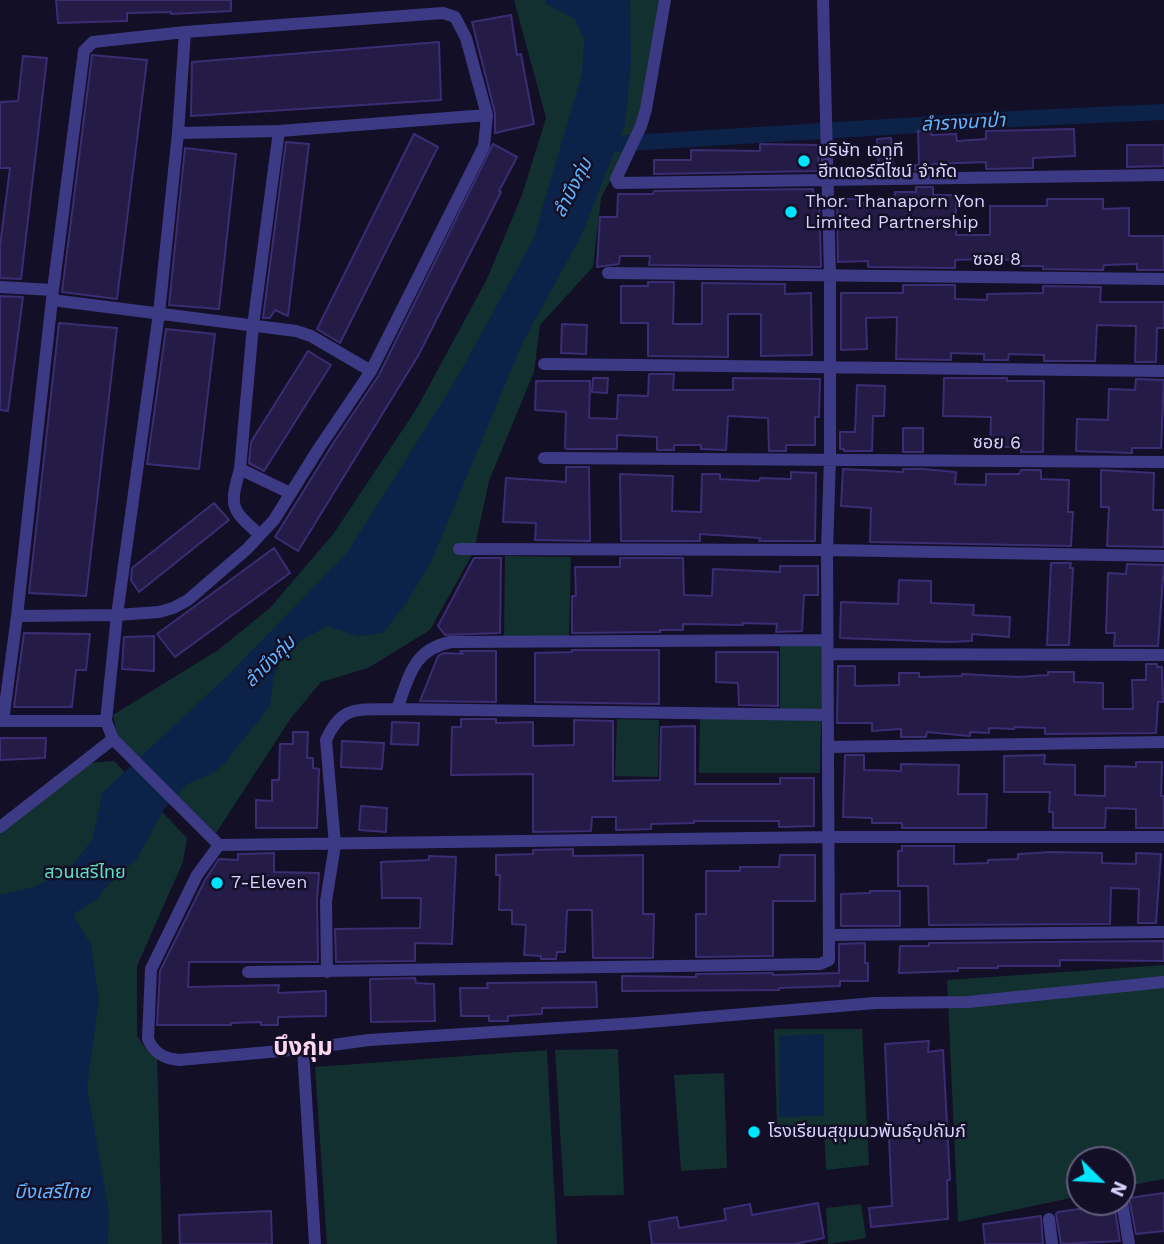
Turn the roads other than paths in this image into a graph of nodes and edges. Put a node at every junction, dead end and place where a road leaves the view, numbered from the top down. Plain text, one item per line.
1 (665, 0) edge
2 (823, 0) edge
3 (185, 32) junction
4 (487, 115) junction
5 (279, 131) junction
6 (178, 133) junction
7 (1164, 175) edge
8 (829, 181) junction
9 (608, 274) dead end
10 (831, 276) junction
11 (1164, 279) edge
12 (0, 287) edge
13 (52, 295) junction
14 (159, 313) junction
15 (253, 326) junction
16 (544, 364) dead end
17 (831, 366) junction
18 (371, 370) junction
19 (1164, 371) edge
20 (544, 458) dead end
21 (830, 458) junction
22 (1164, 462) edge
23 (240, 470) junction
24 (290, 493) junction
25 (260, 534) junction
26 (459, 549) dead end
27 (827, 550) junction
28 (1164, 556) edge
29 (117, 615) junction
30 (17, 616) junction
31 (828, 647) junction
32 (1164, 654) edge
33 (397, 709) junction
34 (828, 715) junction
35 (106, 720) junction
36 (2, 721) edge
37 (113, 739) junction
38 (1164, 742) edge
39 (828, 747) junction
40 (0, 827) edge
41 (828, 837) junction
42 (1164, 837) edge
43 (219, 845) junction
44 (335, 845) junction
45 (1164, 932) edge
46 (830, 935) junction
47 (247, 972) dead end
48 (327, 972) junction
49 (1164, 982) edge
50 (303, 1049) junction
51 (1124, 1216) edge
52 (1049, 1219) dead end
53 (315, 1244) edge
54 (1052, 1244) edge
55 (1129, 1244) edge

1 - 8 street
2 - 8 street
3 - 4 street
3 - 6 street
3 - 13 street
4 - 5 street
4 - 18 street
5 - 6 street
5 - 15 street
6 - 14 street
7 - 8 street
8 - 10 street
9 - 10 street, ซอย 8
10 - 11 street, ซอย 8
10 - 17 street
12 - 13 street
13 - 14 street
13 - 30 street
14 - 15 street
14 - 29 street
15 - 18 street
15 - 23 street
16 - 17 street
17 - 19 street
17 - 21 street
18 - 24 street
20 - 21 street, ซอย 6
21 - 22 street, ซอย 6
21 - 27 street
23 - 24 street
23 - 25 street
24 - 25 street
25 - 29 street
26 - 27 street
27 - 28 street
27 - 31 street
29 - 30 street
29 - 35 street
30 - 36 street
31 - 32 street
31 - 33 street
31 - 34 street
33 - 34 street
33 - 44 street
34 - 39 street
35 - 36 street
35 - 37 street
37 - 40 street
37 - 43 street
38 - 39 street
39 - 41 street
41 - 42 street
41 - 44 street
41 - 46 street
43 - 44 street
43 - 50 street
44 - 48 street
45 - 46 street
46 - 48 street
47 - 48 street
49 - 50 street
50 - 53 street
51 - 55 street
52 - 54 street

